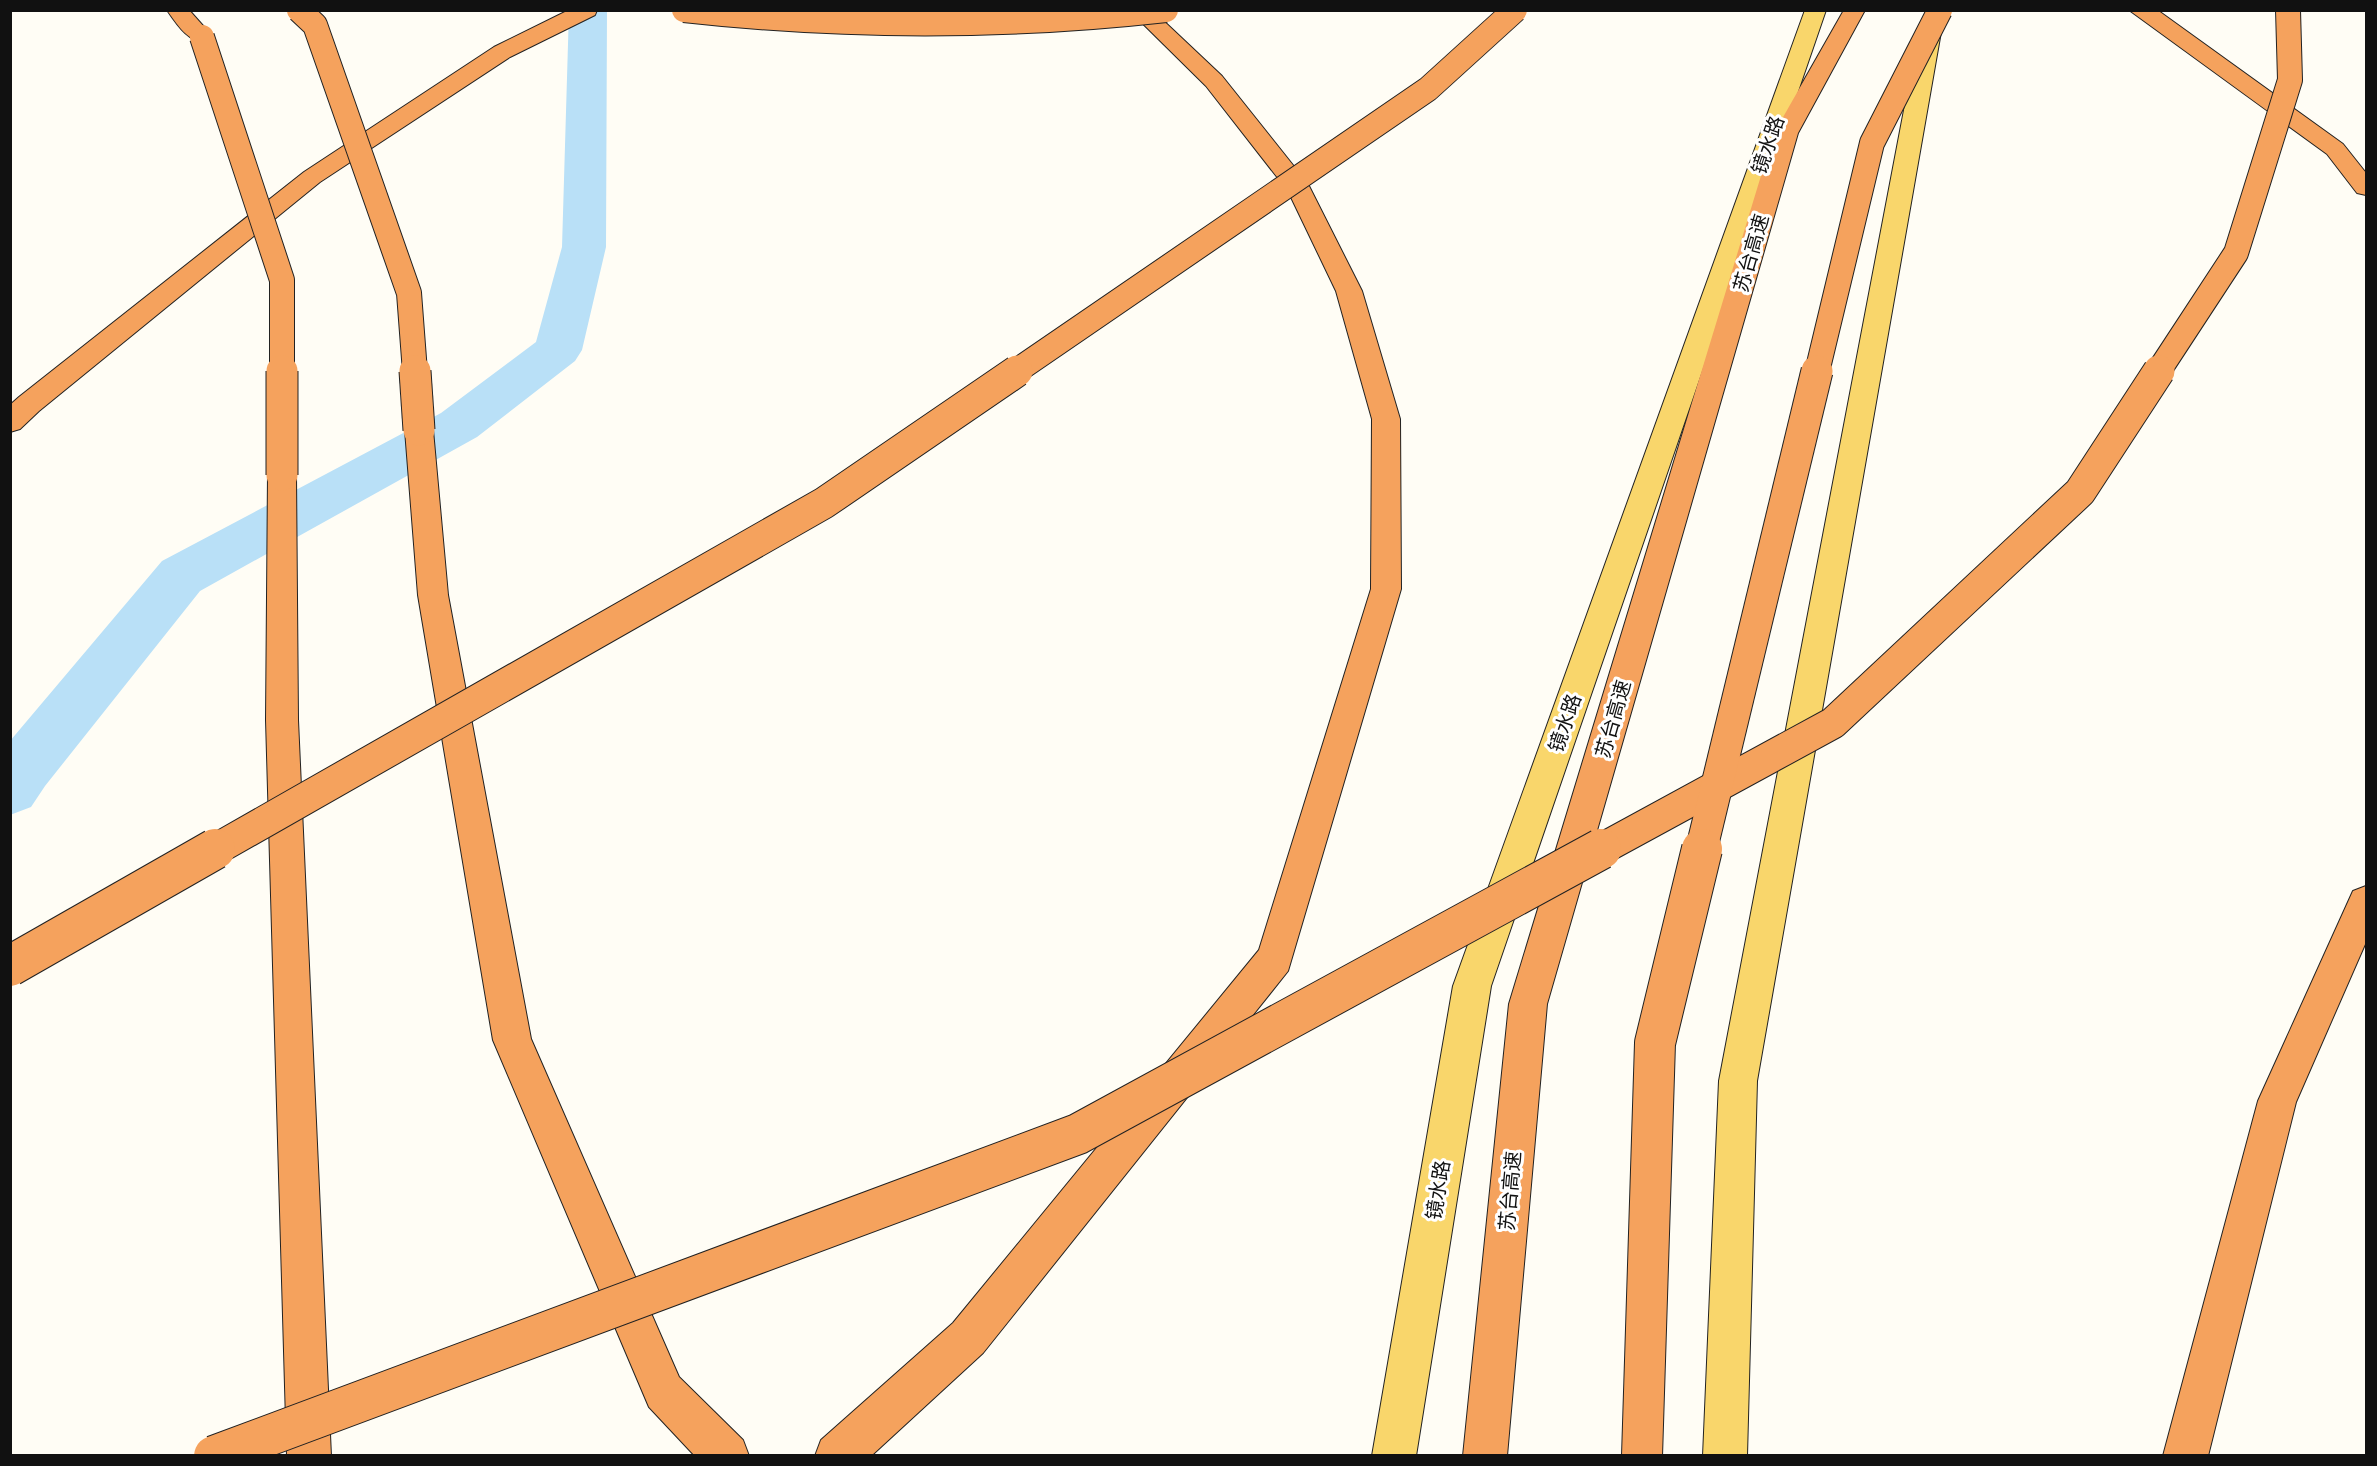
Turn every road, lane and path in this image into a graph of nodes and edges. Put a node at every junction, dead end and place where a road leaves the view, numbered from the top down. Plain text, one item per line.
1 (177, 10) edge
2 (299, 10) edge
3 (586, 10) edge
4 (684, 10) edge
5 (1139, 10) edge
6 (1166, 10) edge
7 (1515, 10) edge
8 (1816, 10) edge
9 (1855, 10) edge
10 (1934, 10) edge
11 (1940, 10) edge
12 (2139, 10) edge
13 (2288, 10) edge
14 (2367, 188) edge
15 (20, 413) edge
16 (2367, 902) edge
17 (10, 966) edge
18 (214, 1455) edge
19 (309, 1455) edge
20 (727, 1455) edge
21 (837, 1455) edge
22 (1394, 1455) edge
23 (1485, 1455) edge
24 (1642, 1455) edge
25 (1725, 1455) edge
26 (2185, 1455) edge

1 - 19 highway, bridge
2 - 20 highway, bridge
3 - 15 highway, bridge
4 - 6 highway, bridge
5 - 21 highway
7 - 17 highway, bridge
8 - 22 main road, 镜水路
9 - 23 highway, 苏台高速
10 - 25 main road
11 - 24 highway, bridge
12 - 14 highway
13 - 18 highway, bridge
16 - 26 highway

